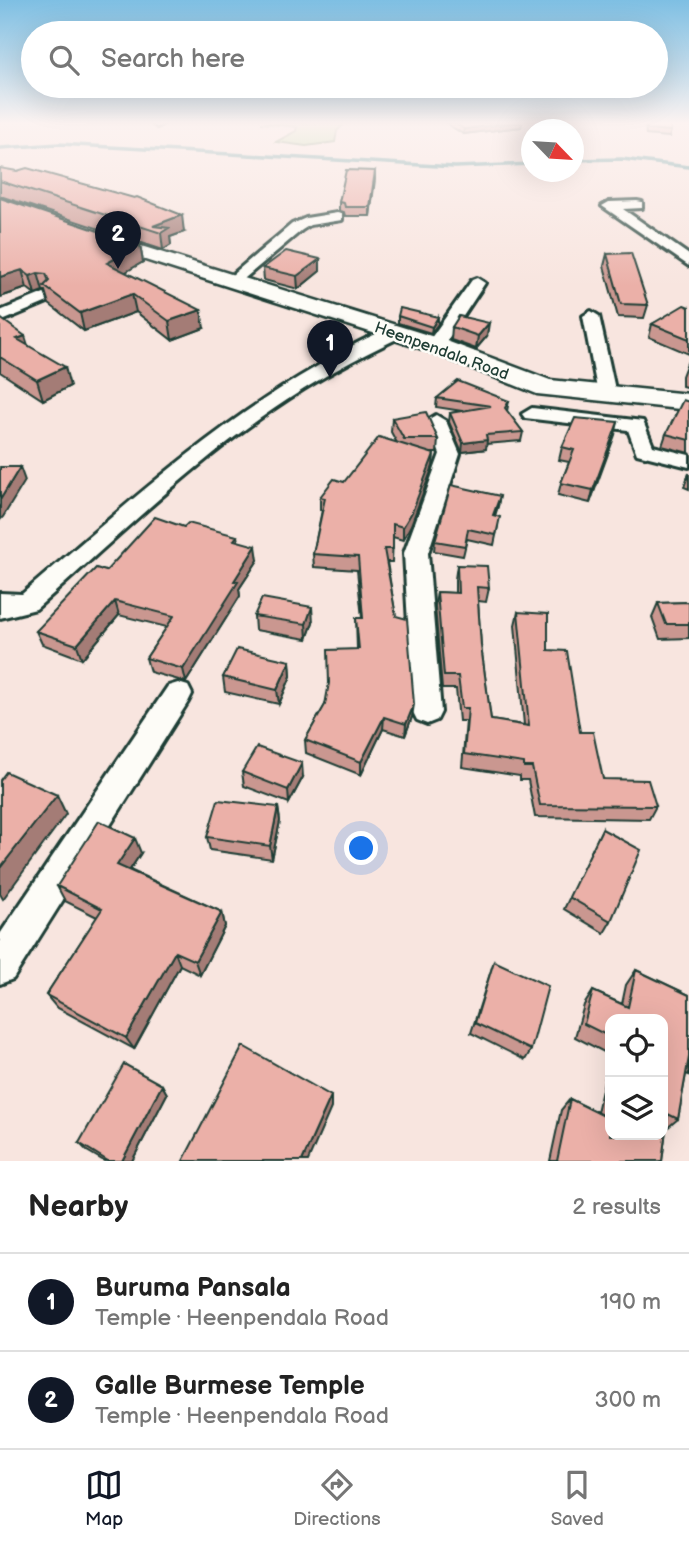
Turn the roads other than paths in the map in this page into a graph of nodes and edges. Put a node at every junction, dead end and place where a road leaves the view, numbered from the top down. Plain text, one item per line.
1 (636, 205) dead end
2 (337, 217) dead end
3 (70, 229) edge
4 (689, 262) edge
5 (234, 280) junction
6 (477, 283) dead end
7 (44, 298) edge
8 (591, 316) dead end
9 (0, 317) edge
10 (397, 332) junction
11 (435, 345) junction
12 (607, 394) junction
13 (689, 402) edge
14 (532, 414) dead end
15 (436, 421) dead end
16 (689, 461) edge
17 (0, 602) edge
18 (27, 603) junction
19 (0, 609) edge
20 (178, 694) dead end
21 (427, 712) dead end
22 (0, 966) edge

1 - 4 street
2 - 5 street
3 - 5 street, Heenpendala Road
5 - 10 street, Heenpendala Road
6 - 11 street
7 - 9 street
8 - 12 street
10 - 11 street, Heenpendala Road
10 - 18 street
11 - 12 street, Heenpendala Road
12 - 13 street, Heenpendala Road
14 - 16 street
15 - 21 street
17 - 18 street
18 - 19 street
20 - 22 street

